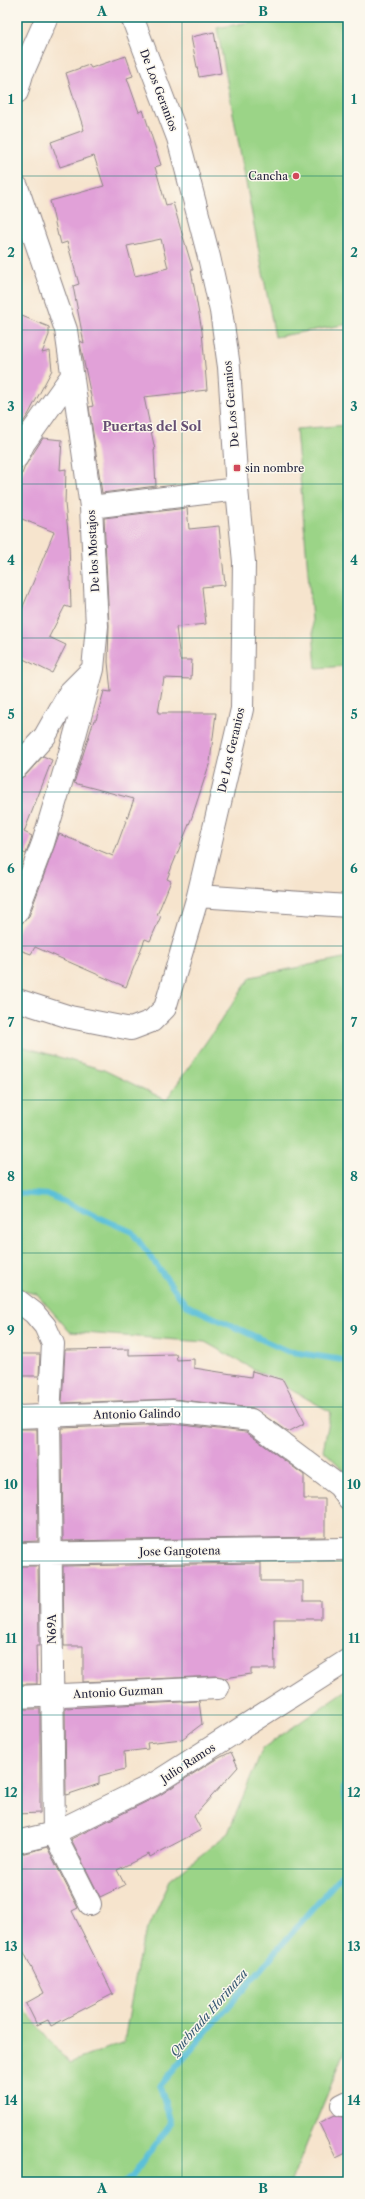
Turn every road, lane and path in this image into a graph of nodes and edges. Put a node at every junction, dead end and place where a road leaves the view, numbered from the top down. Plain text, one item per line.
1 (48, 17) edge
2 (132, 17) edge
3 (17, 92) edge
4 (17, 188) edge
5 (72, 377) junction
6 (19, 447) edge
7 (236, 489) junction
8 (91, 507) junction
9 (93, 670) junction
10 (17, 767) edge
11 (198, 896) junction
12 (348, 906) edge
13 (17, 912) edge
14 (17, 1000) edge
15 (17, 1300) edge
16 (50, 1416) junction
17 (17, 1417) edge
18 (348, 1498) edge
19 (344, 1549) dead end
20 (51, 1552) junction
21 (17, 1554) edge
22 (348, 1660) edge
23 (218, 1688) dead end
24 (52, 1695) junction
25 (17, 1697) edge
26 (54, 1833) junction
27 (17, 1842) edge
28 (90, 1904) dead end

1 - 3 street
2 - 7 street, De Los Geranios
4 - 5 street, De los Mostajos
5 - 6 street
5 - 8 street, De los Mostajos
7 - 8 street
7 - 11 street, De Los Geranios
8 - 9 street, De los Mostajos
9 - 10 street
9 - 13 street, De los Mostajos
11 - 12 street
11 - 14 street, De Los Geranios
15 - 16 street, N69A
16 - 17 street, Antonio Galindo
16 - 18 street, Antonio Galindo
16 - 20 street, N69A
19 - 20 street, Jose Gangotena
20 - 21 street, Jose Gangotena
20 - 24 street, N69A
22 - 26 street, Julio Ramos
23 - 24 street, Antonio Guzman
24 - 25 street, Antonio Guzman
24 - 26 street, N69A
26 - 27 street, Julio Ramos
26 - 28 street, N69A

